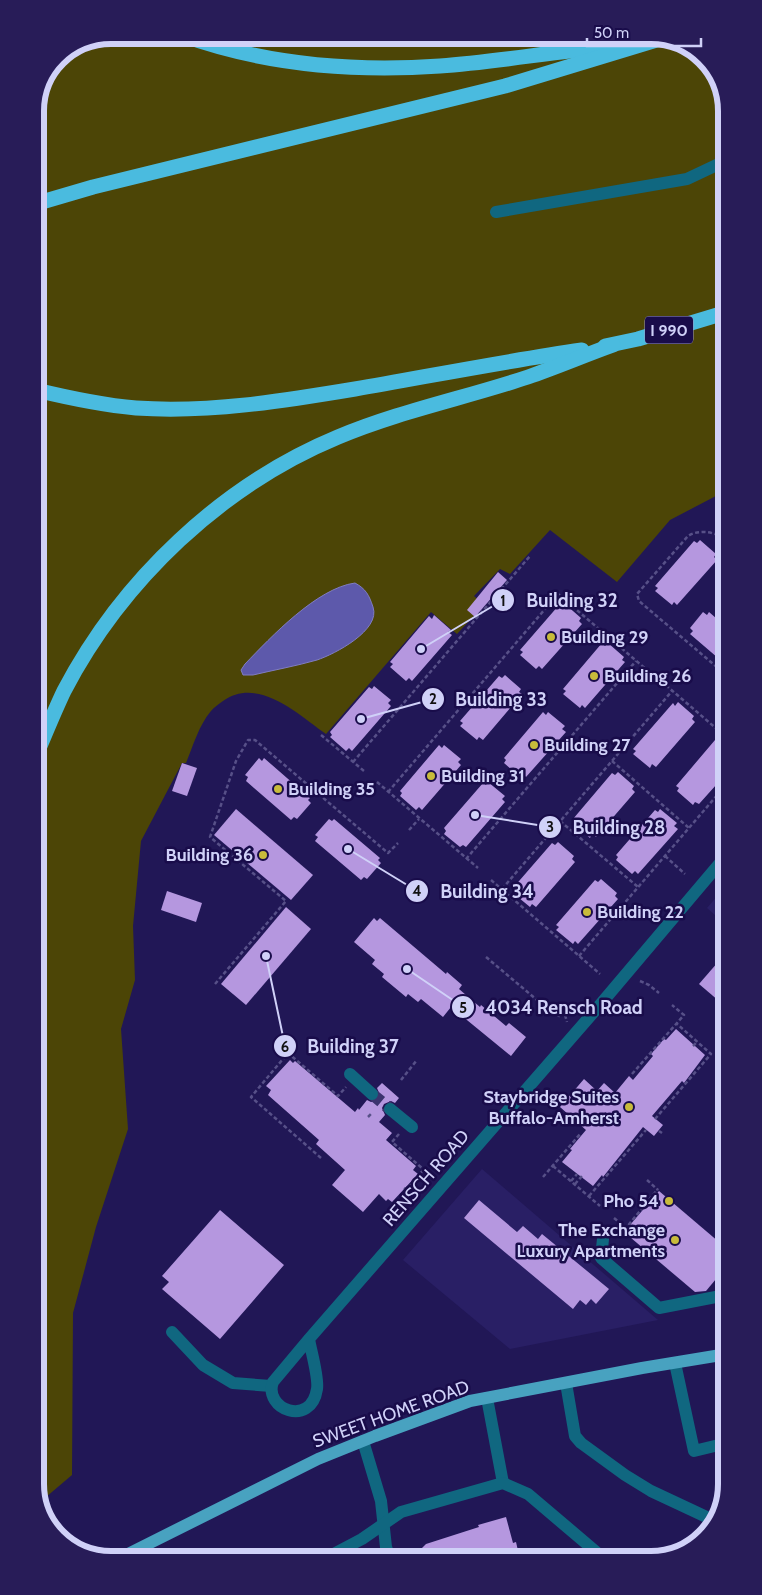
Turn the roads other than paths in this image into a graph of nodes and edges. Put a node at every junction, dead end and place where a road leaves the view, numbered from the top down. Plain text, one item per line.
1 (208, 44) edge
2 (638, 44) joint
3 (718, 164) edge
4 (44, 201) edge
5 (496, 212) dead end
6 (718, 315) edge
7 (613, 345) junction
8 (44, 392) edge
9 (44, 737) edge
10 (718, 865) edge
11 (350, 1074) dead end
12 (372, 1094) tunnel mouth
13 (390, 1109) tunnel mouth
14 (406, 1129) road end
15 (603, 1240) dead end
16 (718, 1297) edge
17 (172, 1332) dead end
18 (309, 1339) junction
19 (718, 1356) edge
20 (675, 1363) junction
21 (566, 1383) junction
22 (271, 1386) junction
23 (487, 1398) junction
24 (363, 1441) junction
25 (718, 1445) edge
26 (503, 1483) junction
27 (708, 1518) edge
28 (384, 1524) junction
29 (134, 1551) edge
30 (339, 1551) edge
31 (388, 1551) edge
32 (595, 1551) edge

1 - 2 highway
2 - 4 highway
3 - 5 street
6 - 7 highway, I 990
7 - 8 highway
7 - 9 highway
10 - 18 street, RENSCH ROAD
11 - 12 street
13 - 14 street
15 - 16 street
17 - 22 street
18 - 22 street, RENSCH ROAD
18 - 22 street
19 - 20 main road, SWEET HOME ROAD
20 - 21 main road, SWEET HOME ROAD
20 - 25 street
21 - 23 main road, SWEET HOME ROAD
21 - 27 street
23 - 24 main road, SWEET HOME ROAD
23 - 26 street
24 - 28 street
24 - 29 main road, SWEET HOME ROAD
26 - 28 street
26 - 32 street
28 - 30 street
28 - 31 street

